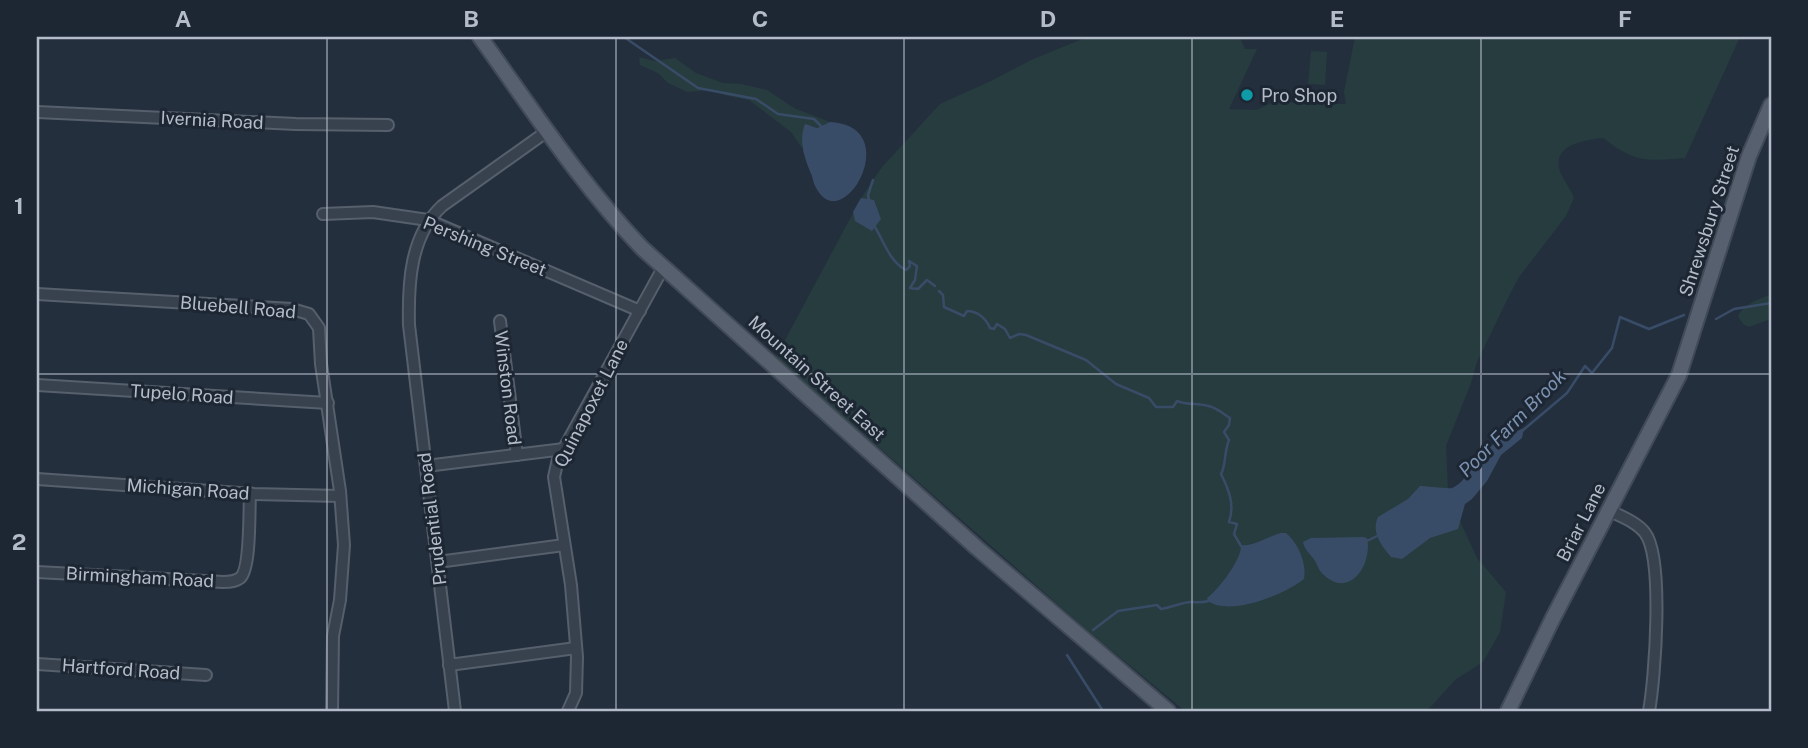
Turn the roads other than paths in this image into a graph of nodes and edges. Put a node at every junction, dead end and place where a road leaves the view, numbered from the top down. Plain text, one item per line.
1 (480, 37) edge
2 (1771, 105) edge
3 (37, 112) edge
4 (388, 125) dead end
5 (546, 132) junction
6 (323, 214) dead end
7 (428, 220) junction
8 (663, 268) junction
9 (37, 294) edge
10 (640, 311) junction
11 (500, 321) dead end
12 (1689, 350) joint
13 (37, 385) edge
14 (328, 403) junction
15 (564, 449) junction
16 (517, 455) junction
17 (426, 466) junction
18 (37, 479) edge
19 (250, 493) junction
20 (340, 496) junction
21 (1608, 510) junction
22 (564, 545) junction
23 (438, 562) junction
24 (37, 572) edge
25 (576, 648) junction
26 (37, 664) edge
27 (449, 665) junction
28 (206, 675) dead end
29 (332, 711) edge
30 (455, 711) edge
31 (568, 711) edge
32 (1168, 711) edge
33 (1508, 711) edge
34 (1649, 711) edge

1 - 5 main road, Mountain Street East
2 - 12 main road, Shrewsbury Street
3 - 4 street, Ivernia Road
5 - 7 street
5 - 8 main road, Mountain Street East
6 - 7 street, Pershing Street
7 - 10 street, Pershing Street
7 - 17 street, Prudential Road
8 - 10 street, Quinapoxet Lane
8 - 32 main road, Mountain Street East
9 - 14 street, Bluebell Road
10 - 15 street, Quinapoxet Lane
11 - 16 street, Winston Road
12 - 21 main road, Briar Lane
13 - 14 street, Tupelo Road
14 - 20 street, Bluebell Road
15 - 16 street
15 - 22 street, Quinapoxet Lane
16 - 17 street
17 - 23 street, Prudential Road
18 - 19 street, Michigan Road
19 - 20 street, Michigan Road
19 - 24 street, Birmingham Road
20 - 29 street, Bluebell Road
21 - 33 main road, Briar Lane
21 - 34 street
22 - 23 street
22 - 25 street, Quinapoxet Lane
23 - 27 street, Prudential Road
25 - 27 street
25 - 31 street, Quinapoxet Lane
26 - 28 street, Hartford Road
27 - 30 street, Prudential Road

